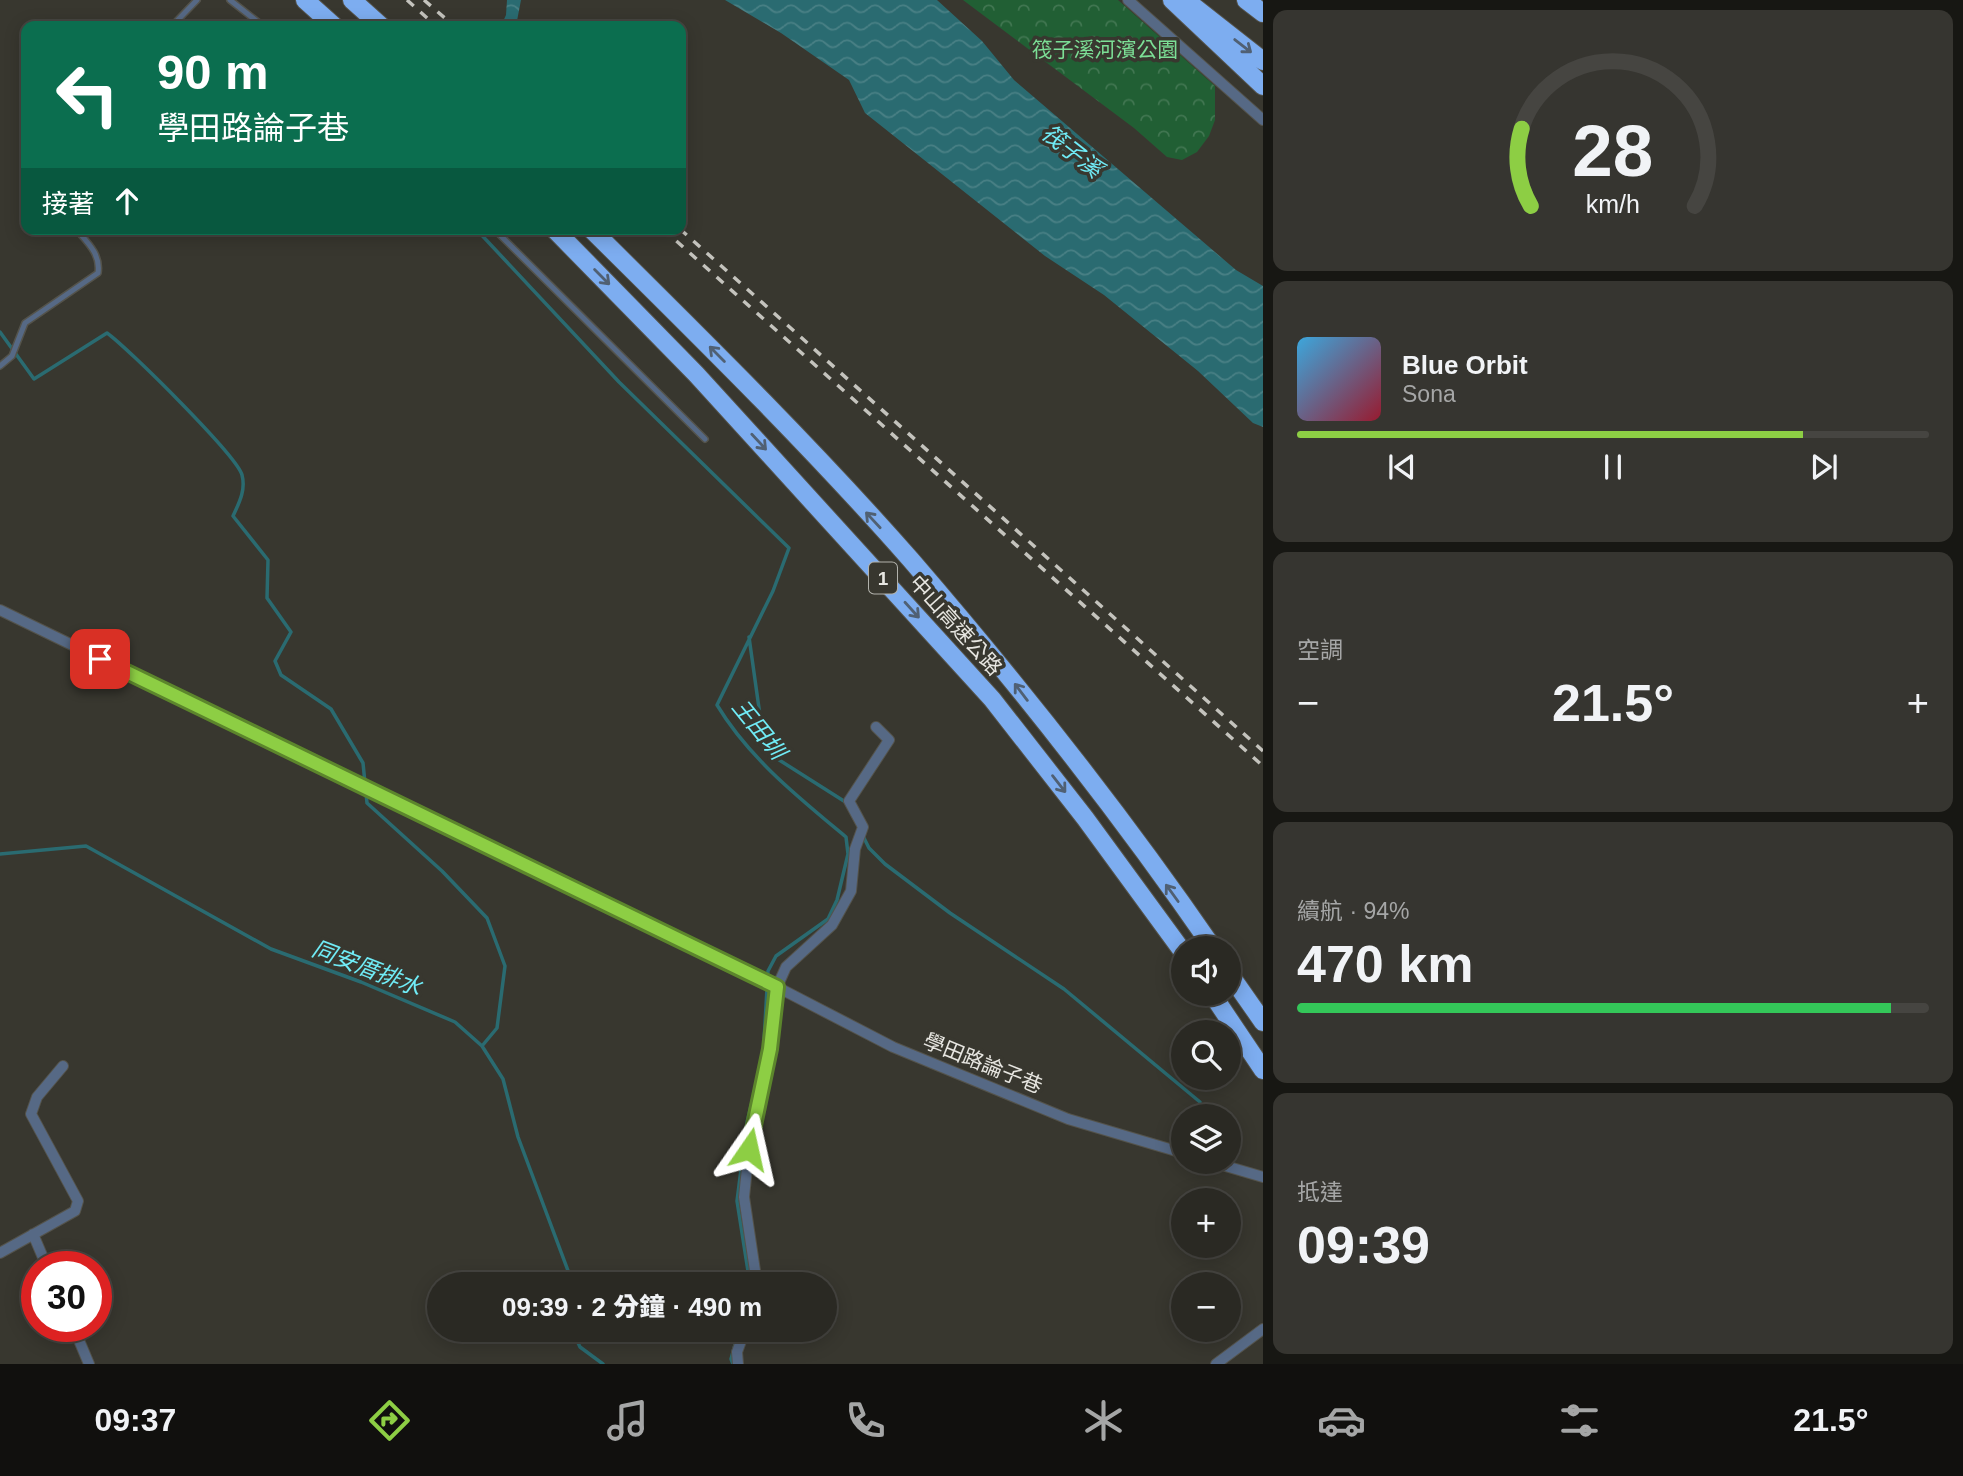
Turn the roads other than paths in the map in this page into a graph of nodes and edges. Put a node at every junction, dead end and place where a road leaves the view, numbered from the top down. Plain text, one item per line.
1 (197, 0) edge
2 (230, 0) edge
3 (305, 0) edge
4 (352, 0) edge
5 (1128, 0) edge
6 (1172, 0) edge
7 (1185, 0) edge
8 (177, 21) edge
9 (257, 21) edge
10 (328, 21) edge
11 (375, 21) edge
12 (1263, 61) edge
13 (1263, 86) edge
14 (1263, 120) edge
15 (82, 235) edge
16 (500, 235) edge
17 (560, 235) edge
18 (598, 235) edge
19 (0, 366) edge
20 (705, 439) dead end
21 (0, 610) edge
22 (876, 727) dead end
23 (1171, 936) edge
24 (1204, 936) edge
25 (777, 987) junction
26 (1241, 991) edge
27 (1220, 1006) edge
28 (1263, 1022) edge
29 (63, 1066) dead end
30 (1263, 1070) edge
31 (1171, 1149) edge
32 (1241, 1171) edge
33 (1263, 1177) edge
34 (33, 1234) junction
35 (40, 1251) edge
36 (0, 1253) edge
37 (755, 1272) edge
38 (1263, 1329) edge
39 (80, 1342) edge
40 (741, 1342) edge
41 (89, 1364) edge
42 (738, 1364) edge
43 (1216, 1364) edge

1 - 8 lane
2 - 9 lane
3 - 10 highway
4 - 11 highway
5 - 14 street
6 - 13 highway
7 -> 12 highway
15 - 19 lane
16 - 20 lane
17 -> 23 highway, 中山高速公路 / 1
24 -> 18 highway, 中山高速公路 / 1
21 - 25 street, 學田路論子巷
22 - 25 street
25 - 31 street, 學田路論子巷
25 - 37 street
26 - 28 highway
27 - 30 highway
29 - 34 street
32 - 33 street
34 - 35 street
34 - 36 street
38 - 43 street
39 - 41 street
40 - 42 street

